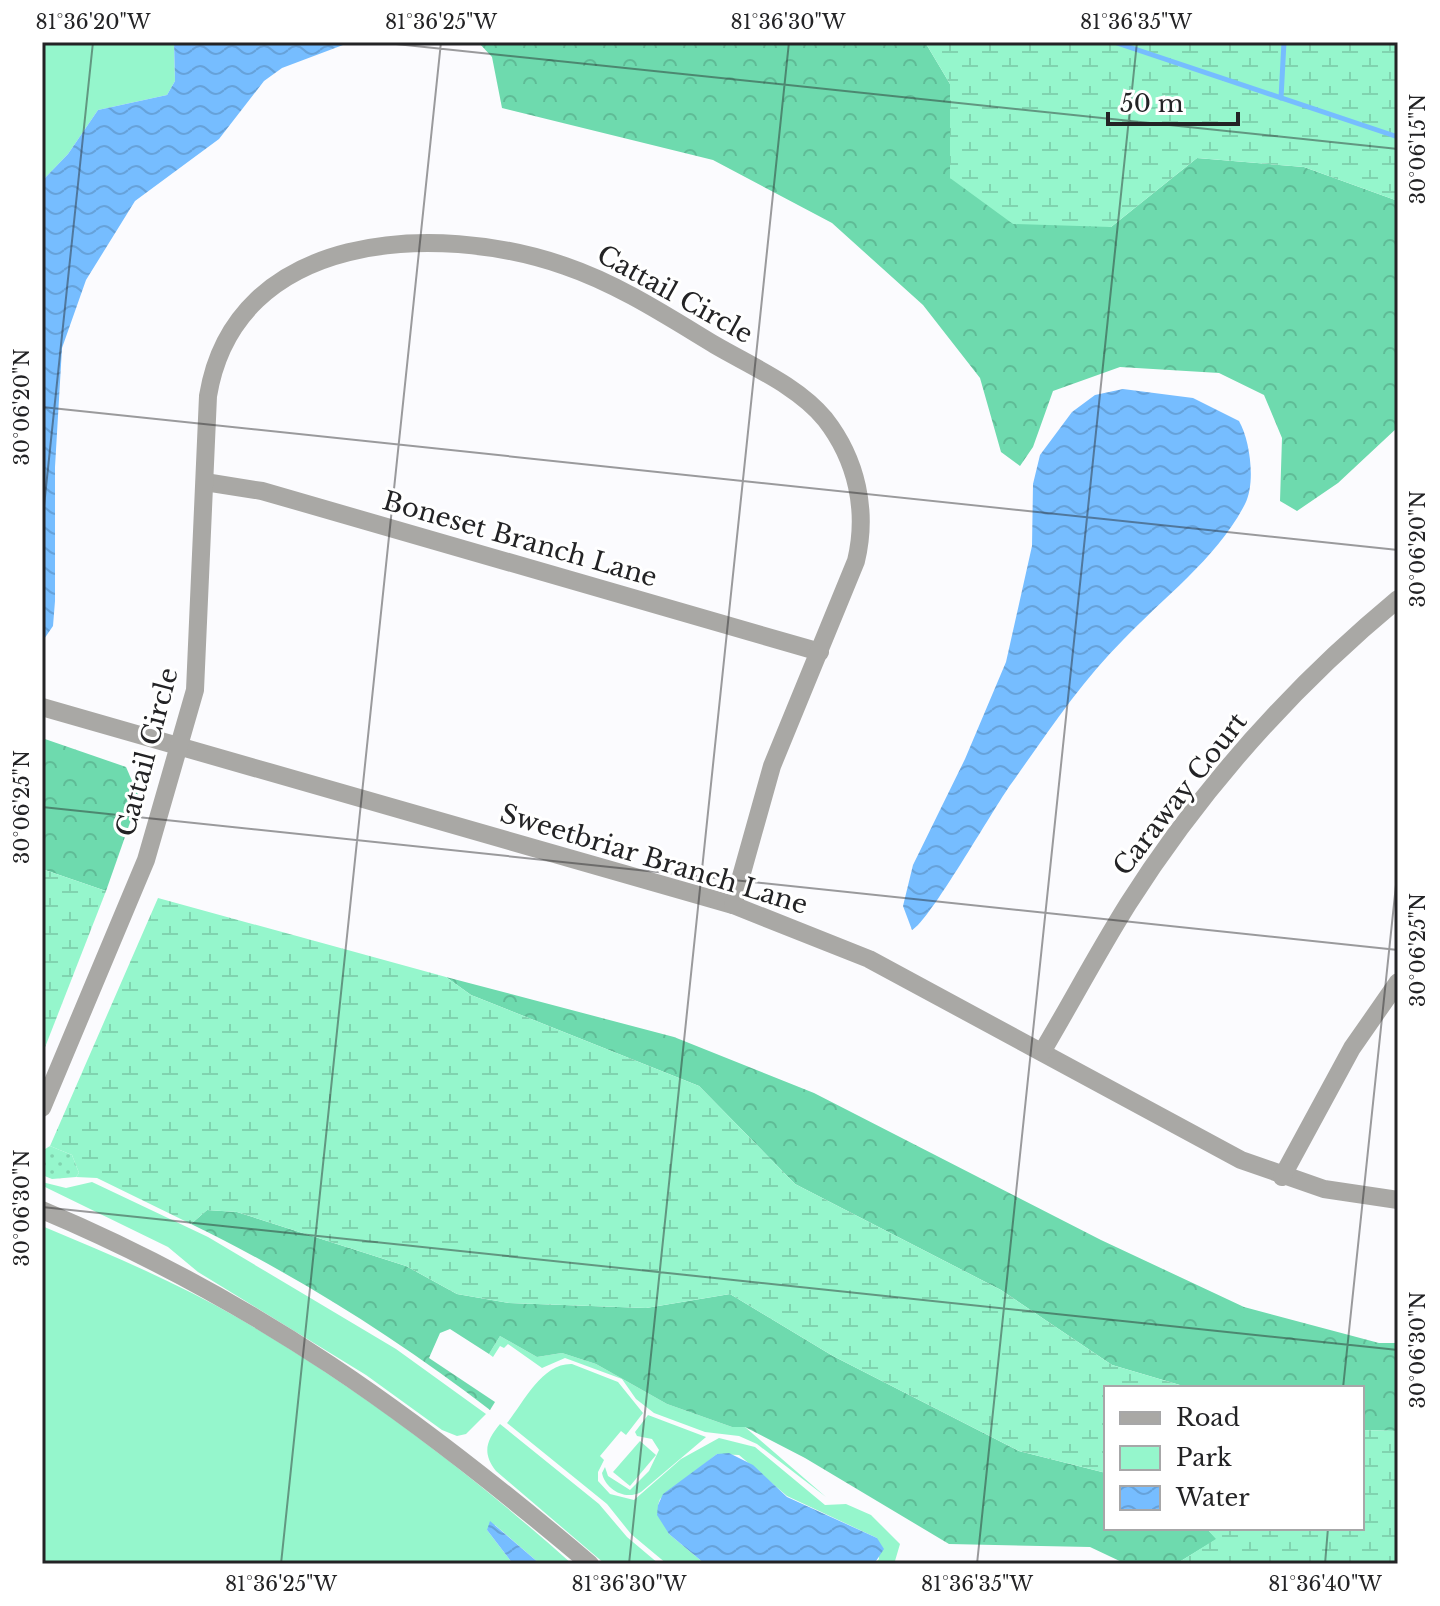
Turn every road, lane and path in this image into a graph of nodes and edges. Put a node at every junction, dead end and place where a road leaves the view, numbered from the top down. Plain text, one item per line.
1 (205, 482) junction
2 (1398, 599) edge
3 (820, 652) junction
4 (42, 707) edge
5 (180, 748) junction
6 (733, 905) junction
7 (1398, 982) edge
8 (1042, 1052) junction
9 (42, 1108) edge
10 (1282, 1177) junction
11 (1398, 1200) edge
12 (42, 1210) edge
13 (590, 1564) edge

1 - 3 street, Boneset Branch Lane
1 - 3 street, Cattail Circle
1 - 5 street, Cattail Circle
2 - 8 street, Caraway Court
3 - 6 street, Cattail Circle
4 - 5 street, Sweetbriar Branch Lane
5 - 6 street, Sweetbriar Branch Lane
5 - 9 street, Cattail Circle
6 - 8 street, Sweetbriar Branch Lane
7 - 10 street
8 - 10 street, Sweetbriar Branch Lane
10 - 11 street, Sweetbriar Branch Lane
12 - 13 street

